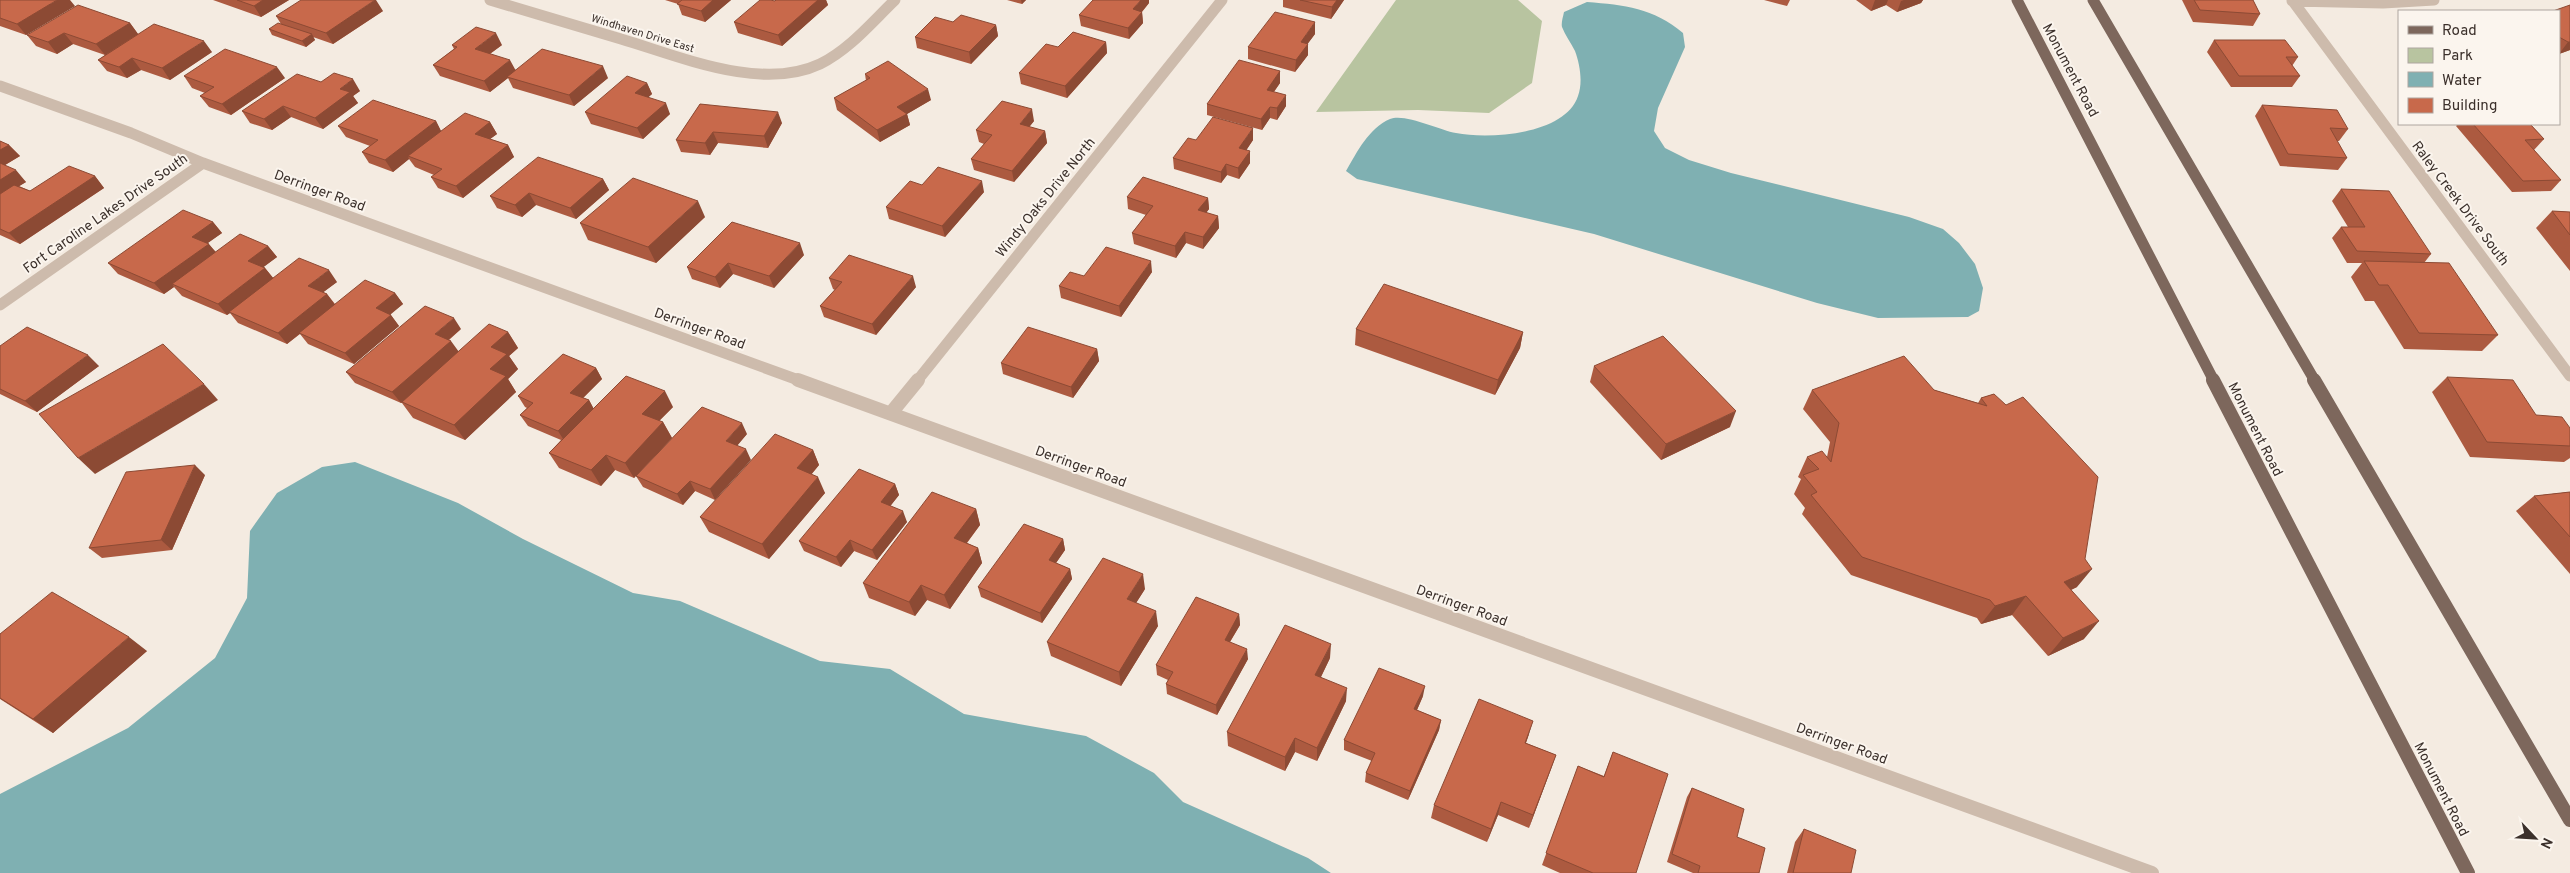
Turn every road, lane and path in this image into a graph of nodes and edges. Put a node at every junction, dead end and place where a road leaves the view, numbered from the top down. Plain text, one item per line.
1 (490, 0) edge
2 (895, 0) edge
3 (1222, 0) edge
4 (2017, 0) edge
5 (2093, 0) edge
6 (2292, 0) edge
7 (2434, 0) edge
8 (0, 86) edge
9 (203, 163) junction
10 (0, 305) edge
11 (2570, 376) edge
12 (891, 413) junction
13 (2570, 820) edge
14 (2152, 873) edge
15 (2468, 873) edge

1 - 2 street, Windhaven Drive East
3 - 12 street, Windy Oaks Drive North
4 - 15 main road, Monument Road
5 - 13 main road
6 - 7 street
6 - 11 street, Raley Creek Drive South
8 - 9 street, Derringer Road
9 - 10 street, Fort Caroline Lakes Drive South
9 - 12 street, Derringer Road
12 - 14 street, Derringer Road

